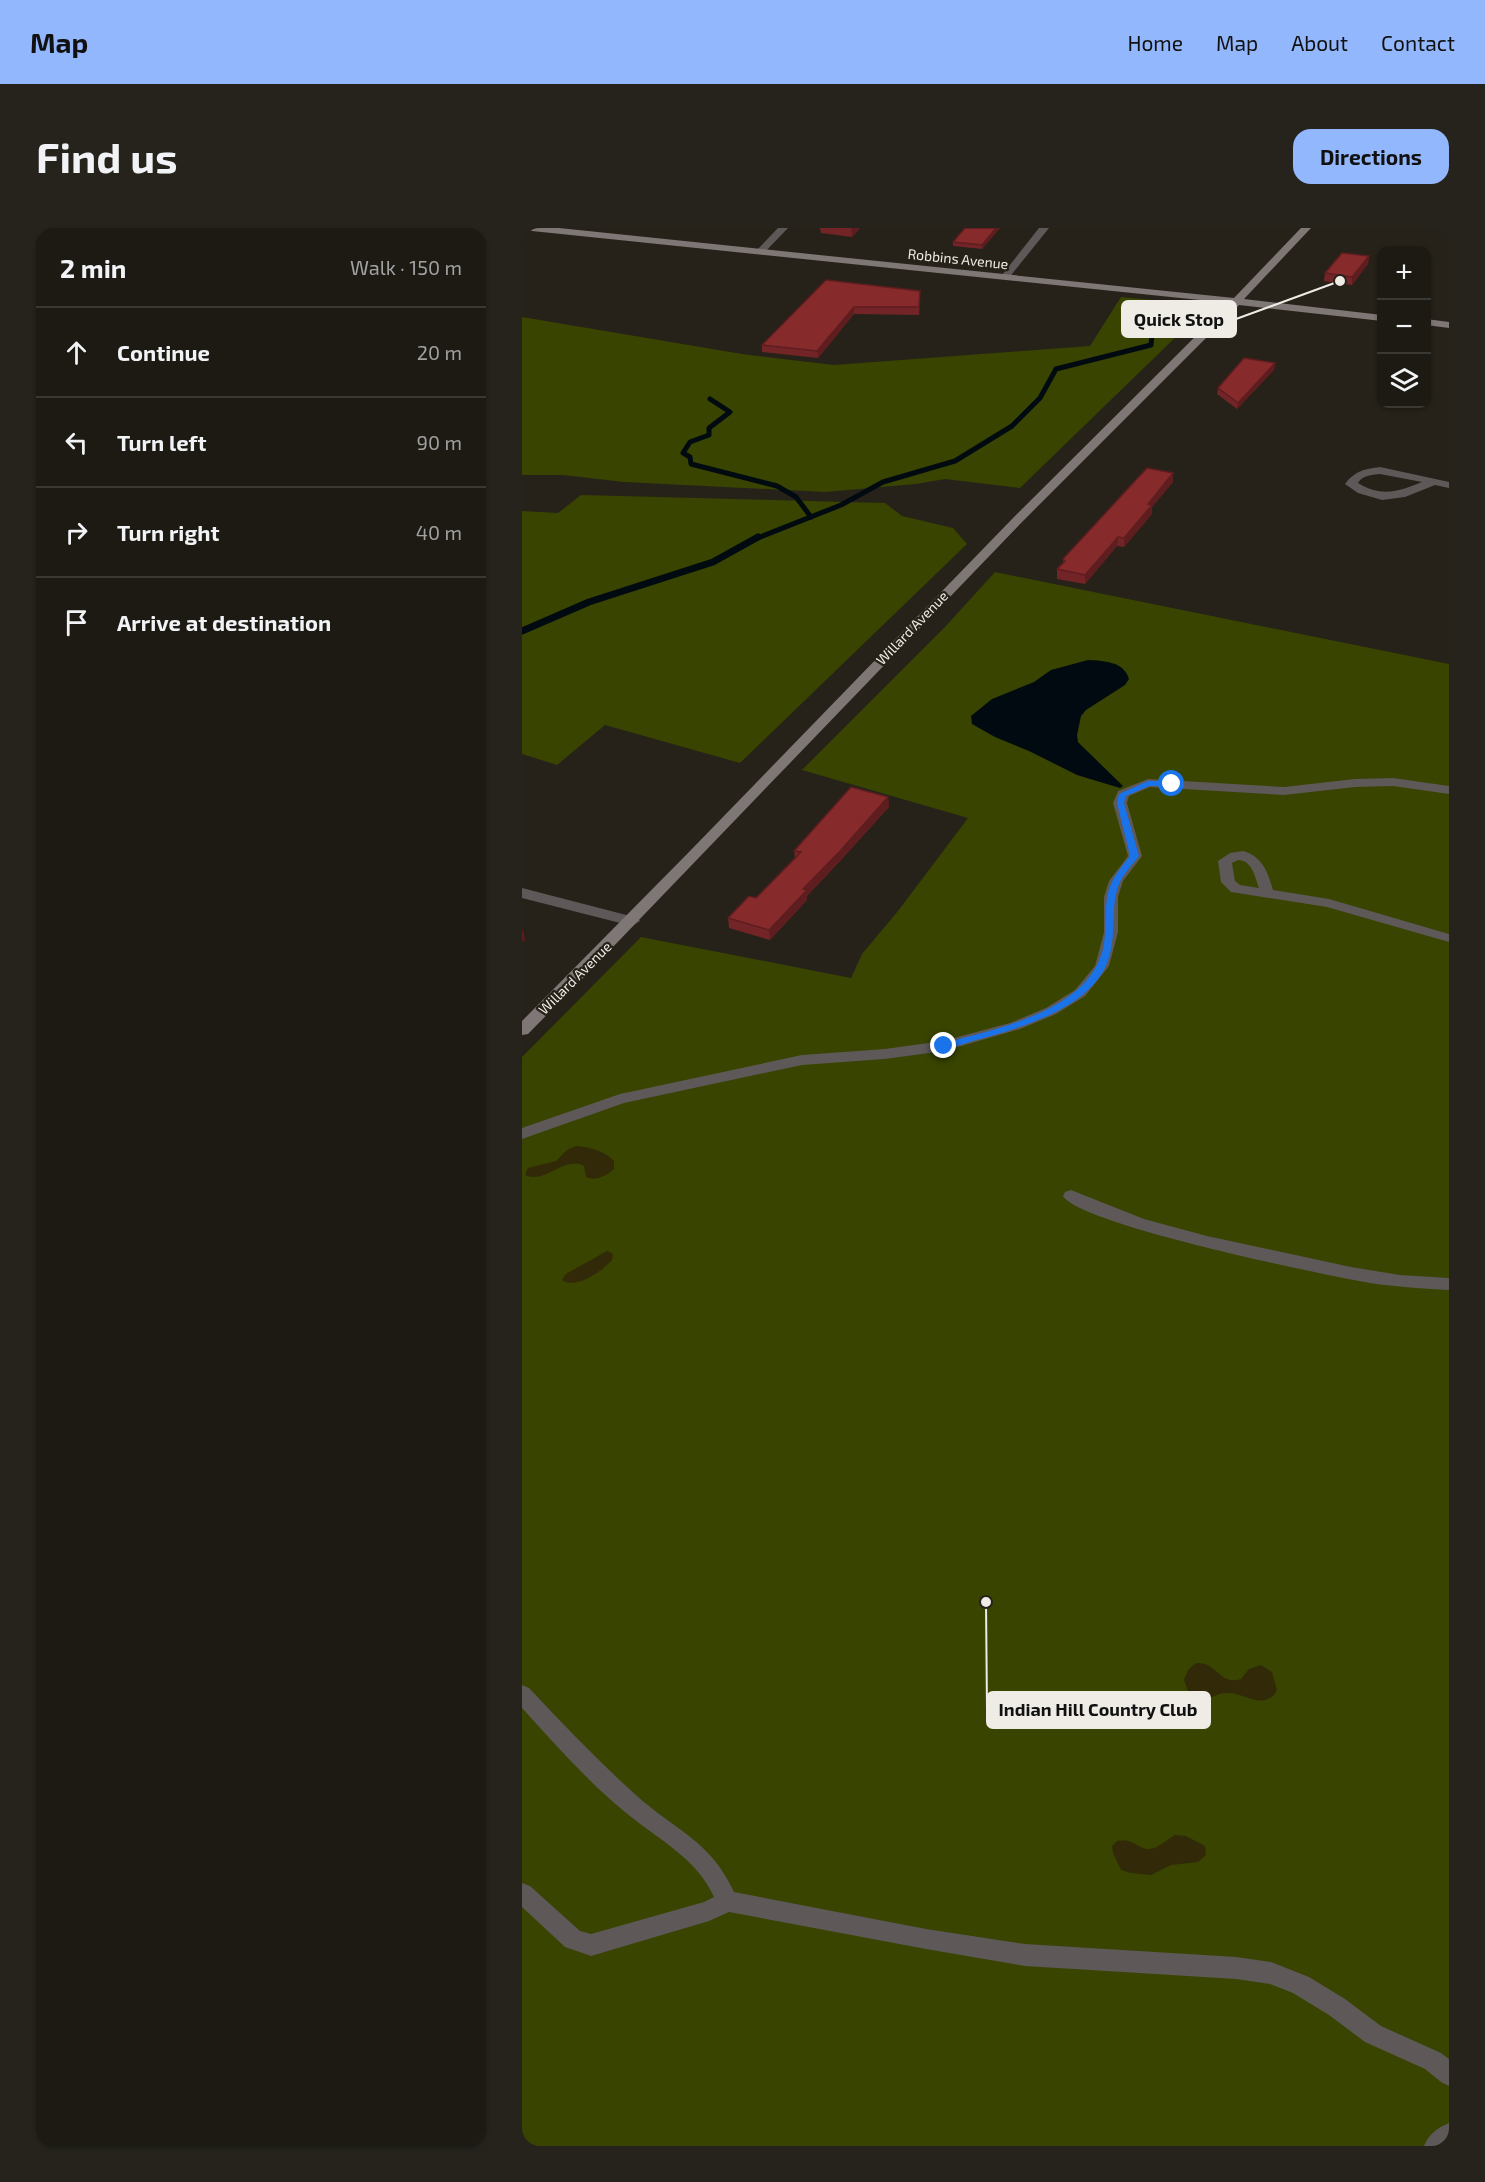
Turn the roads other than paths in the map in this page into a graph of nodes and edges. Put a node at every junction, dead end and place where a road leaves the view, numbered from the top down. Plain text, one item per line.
1 (532, 228) edge
2 (783, 228) edge
3 (1044, 228) edge
4 (1305, 228) edge
5 (760, 252) junction
6 (1005, 277) junction
7 (1236, 301) junction
8 (1377, 317) edge
9 (1431, 323) edge
10 (1449, 325) edge
11 (1432, 482) junction
12 (1449, 485) edge
13 (1449, 790) edge
14 (522, 893) edge
15 (1268, 894) dead end
16 (633, 921) junction
17 (1449, 938) edge
18 (522, 1030) edge
19 (522, 1134) edge
20 (1071, 1196) dead end
21 (1449, 1284) edge
22 (522, 1694) edge
23 (522, 1893) edge
24 (727, 1901) junction
25 (1449, 2074) edge
26 (1449, 2135) edge
27 (1436, 2146) edge

1 - 5 main road, Robbins Avenue
2 - 5 street
3 - 6 street
4 - 7 main road, Willard Avenue
5 - 6 main road, Robbins Avenue
6 - 7 main road, Robbins Avenue
7 - 8 main road, Robbins Avenue
7 - 16 main road, Willard Avenue
9 - 10 main road
11 - 11 street
11 - 12 street
13 - 19 lane
14 - 16 street
15 - 17 lane
16 - 18 main road, Willard Avenue
20 - 21 lane
22 - 24 lane
23 - 24 lane
24 - 25 lane
26 - 27 lane

